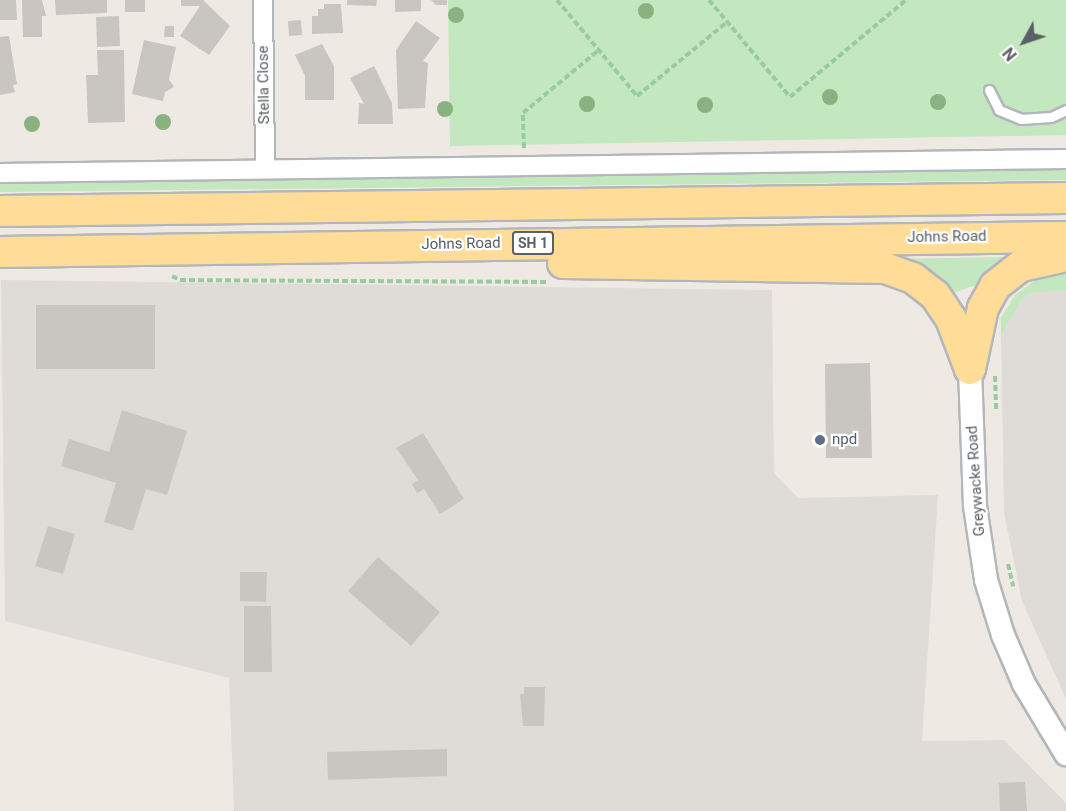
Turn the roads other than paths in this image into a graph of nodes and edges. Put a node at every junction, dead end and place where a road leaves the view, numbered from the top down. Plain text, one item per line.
1 (263, 0) edge
2 (989, 90) dead end
3 (1066, 110) edge
4 (1066, 159) edge
5 (265, 169) junction
6 (0, 173) edge
7 (1066, 198) edge
8 (0, 211) edge
9 (1066, 237) edge
10 (0, 252) edge
11 (1066, 256) edge
12 (0, 265) edge
13 (982, 370) junction
14 (1066, 754) edge

1 - 5 street, Stella Close
2 - 3 lane
4 - 5 street
5 - 6 street
7 - 8 highway
9 - 10 highway, Johns Road / SH 1
11 - 13 highway
12 - 13 highway, SH 1
13 - 14 street, Greywacke Road

